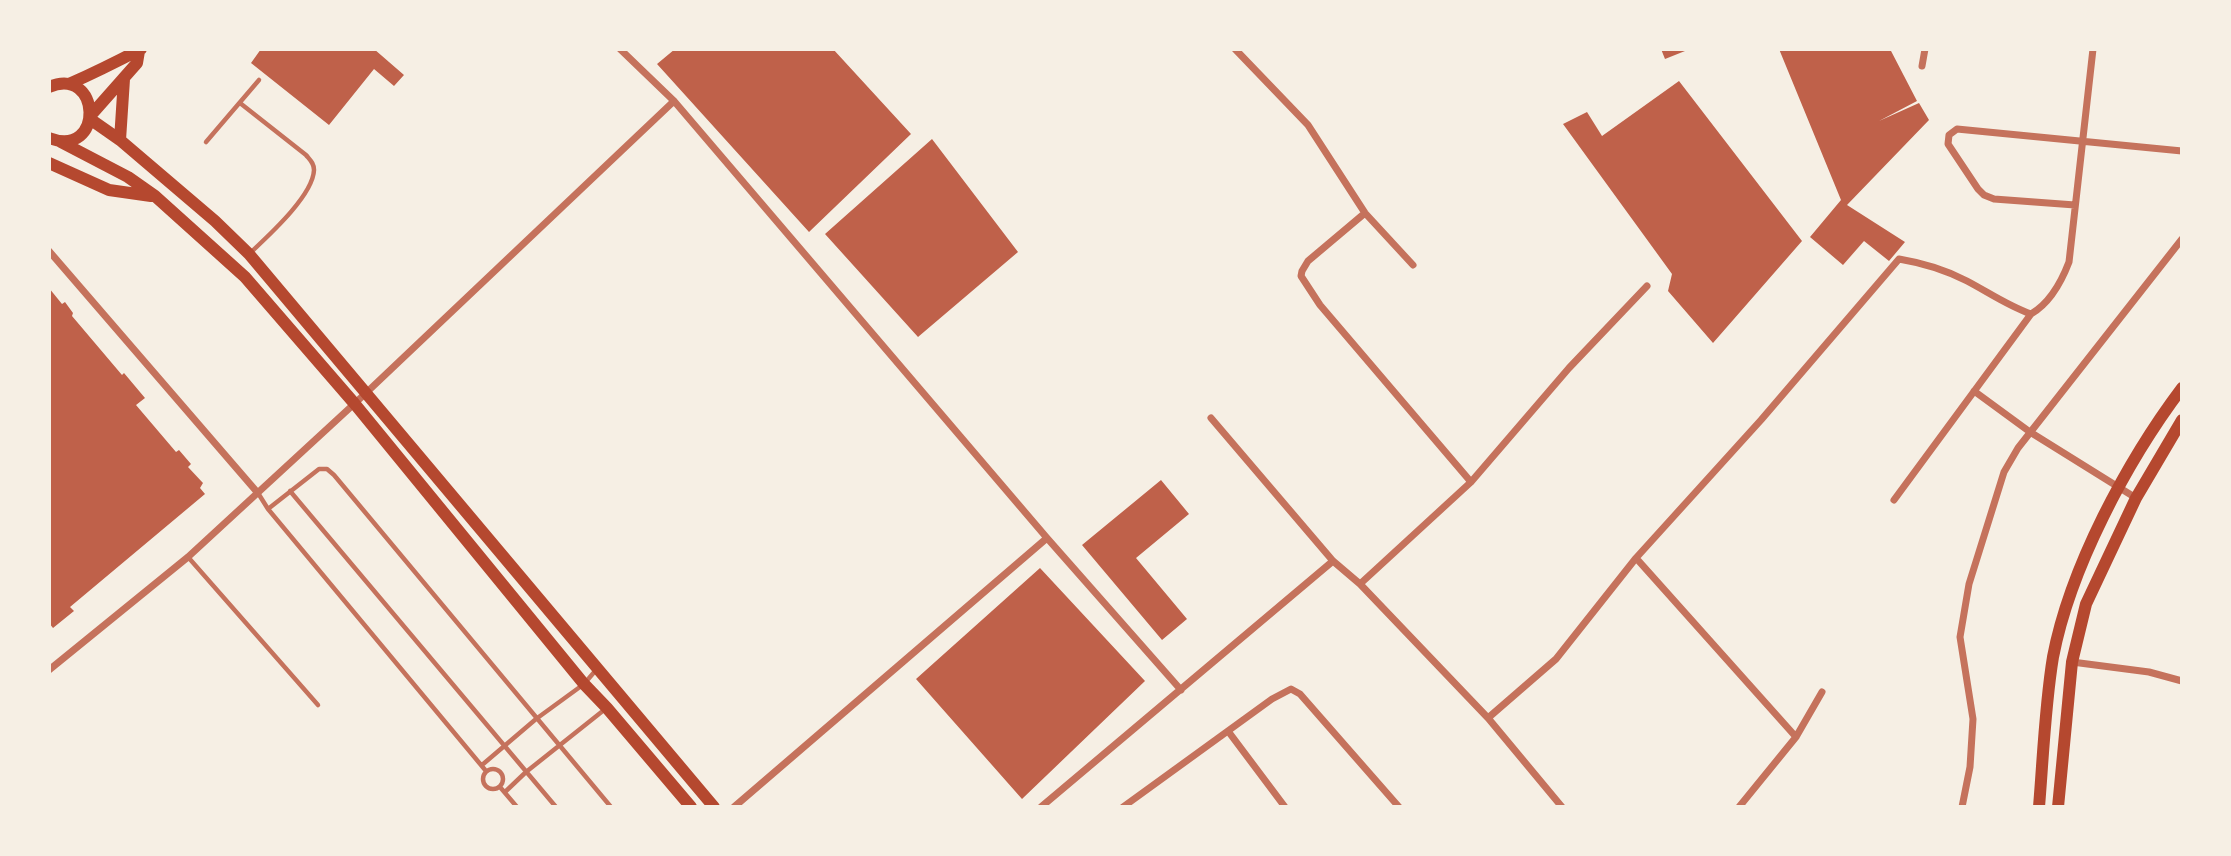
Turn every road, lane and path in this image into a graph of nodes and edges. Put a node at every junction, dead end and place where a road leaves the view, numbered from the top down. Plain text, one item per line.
1 (620, 49) edge
2 (1235, 49) edge
3 (1925, 49) edge
4 (2093, 49) edge
5 (140, 50) edge
6 (1923, 66) dead end
7 (124, 79) junction
8 (259, 80) dead end
9 (69, 84) junction
10 (49, 87) edge
11 (674, 101) junction
12 (240, 103) junction
13 (91, 117) junction
14 (54, 140) edge
15 (120, 140) junction
16 (206, 142) dead end
17 (2082, 142) junction
18 (2182, 150) edge
19 (49, 163) edge
20 (155, 196) junction
21 (2075, 205) junction
22 (1365, 213) junction
23 (2182, 239) edge
24 (49, 251) edge
25 (249, 254) junction
26 (1413, 265) dead end
27 (1647, 286) dead end
28 (2031, 314) junction
29 (2182, 388) edge
30 (1974, 391) junction
31 (366, 393) junction
32 (354, 403) junction
33 (1211, 418) dead end
34 (2182, 421) edge
35 (2030, 432) junction
36 (1471, 482) junction
37 (2119, 488) junction
38 (290, 491) junction
39 (257, 492) junction
40 (2136, 498) junction
41 (1894, 500) dead end
42 (268, 509) junction
43 (1048, 538) junction
44 (188, 557) junction
45 (1636, 558) junction
46 (1333, 561) junction
47 (1360, 584) junction
48 (2072, 662) junction
49 (597, 669) junction
50 (49, 670) edge
51 (2182, 681) edge
52 (584, 684) junction
53 (1181, 690) junction
54 (1822, 692) dead end
55 (318, 705) dead end
56 (607, 708) junction
57 (1488, 718) junction
58 (536, 719) junction
59 (1228, 731) junction
60 (1796, 737) junction
61 (504, 746) junction
62 (559, 746) junction
63 (482, 765) junction
64 (486, 771) junction
65 (526, 772) junction
66 (500, 787) junction
67 (505, 792) junction
68 (1046, 805) edge
69 (517, 807) edge
70 (556, 807) edge
71 (611, 807) edge
72 (691, 807) edge
73 (714, 807) edge
74 (734, 807) edge
75 (1123, 807) edge
76 (1285, 807) edge
77 (1399, 807) edge
78 (1562, 807) edge
79 (1739, 807) edge
80 (1962, 807) edge
81 (2039, 807) edge
82 (2058, 807) edge

1 - 11 street
2 - 22 street
3 - 6 street
4 - 17 street
5 - 7 main road
5 - 9 main road
7 - 13 main road
7 - 15 main road
8 - 12 lane
9 - 10 main road
9 - 13 main road
11 - 31 street
11 - 43 street
12 - 16 lane
12 - 25 lane
13 - 14 main road
13 - 15 main road
14 - 20 main road
15 - 25 main road
17 - 18 street
17 - 21 street
17 - 21 street
19 - 20 main road
20 - 32 main road
21 - 28 street
22 - 26 street
22 - 36 street
23 - 35 street
24 - 39 street
25 - 31 main road
27 - 36 street
28 - 30 street
28 - 45 street
29 - 37 main road
30 - 35 street
30 - 41 street
31 - 32 street
31 - 49 main road
32 - 39 street
32 - 52 main road
33 - 46 street
34 - 40 main road
35 - 37 street
35 - 80 street
36 - 47 street
37 - 40 street
37 - 81 main road
38 - 42 lane
38 - 58 lane
38 - 61 lane
39 - 42 lane
39 - 44 street
40 - 48 main road
42 - 63 lane
43 - 53 street
43 - 74 street
44 - 50 street
44 - 55 lane
45 - 57 street
45 - 60 street
46 - 47 street
46 - 53 street
47 - 57 street
48 - 51 street
48 - 82 main road
49 - 52 lane
49 - 73 main road
52 - 56 main road
52 - 58 lane
53 - 68 street
54 - 60 street
56 - 62 lane
56 - 72 main road
57 - 78 street
58 - 61 lane
58 - 62 lane
59 - 75 street
59 - 76 street
59 - 77 street
60 - 79 street
61 - 63 lane
61 - 65 lane
62 - 65 lane
62 - 71 lane
63 - 64 lane
64 - 66 lane
64 - 66 lane
65 - 67 lane
65 - 70 lane
66 - 67 lane
67 - 69 lane

